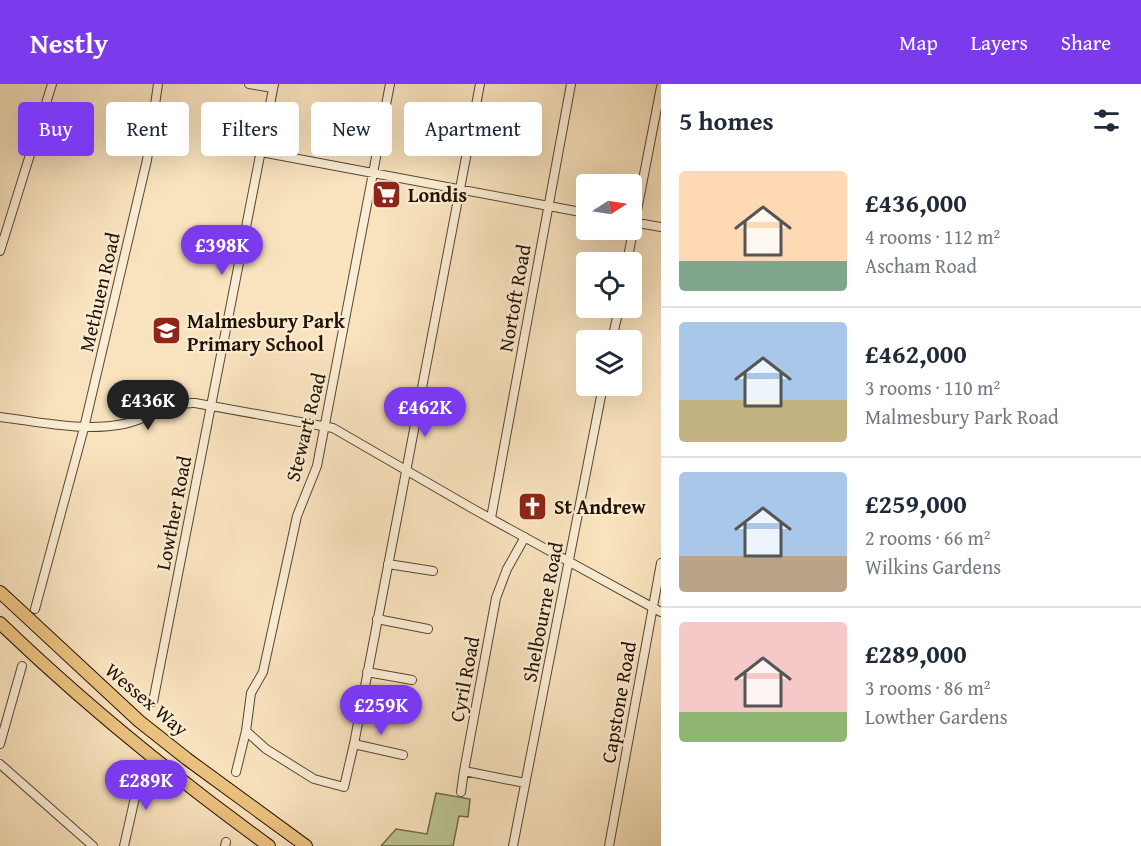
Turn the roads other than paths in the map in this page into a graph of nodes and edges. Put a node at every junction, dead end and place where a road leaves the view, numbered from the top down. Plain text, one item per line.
1 (52, 84) edge
2 (158, 84) edge
3 (249, 84) edge
4 (390, 84) edge
5 (480, 84) edge
6 (571, 84) edge
7 (273, 86) edge
8 (661, 87) edge
9 (270, 102) edge
10 (260, 156) edge
11 (282, 156) edge
12 (373, 173) junction
13 (642, 179) edge
14 (459, 189) junction
15 (547, 206) junction
16 (576, 211) edge
17 (642, 224) edge
18 (661, 227) edge
19 (0, 250) edge
20 (601, 396) edge
21 (211, 406) junction
22 (0, 417) edge
23 (325, 426) junction
24 (84, 428) junction
25 (406, 471) junction
26 (491, 518) junction
27 (525, 537) junction
28 (569, 560) junction
29 (661, 563) edge
30 (388, 564) junction
31 (433, 571) dead end
32 (0, 592) edge
33 (35, 609) dead end
34 (657, 609) edge
35 (377, 619) junction
36 (0, 623) edge
37 (428, 629) dead end
38 (22, 666) dead end
39 (367, 672) junction
40 (412, 680) dead end
41 (153, 702) dead end
42 (246, 731) junction
43 (0, 744) edge
44 (354, 744) junction
45 (403, 755) dead end
46 (0, 764) edge
47 (141, 771) dead end
48 (464, 771) junction
49 (236, 772) dead end
50 (525, 783) junction
51 (460, 792) dead end
52 (93, 846) edge
53 (124, 846) edge
54 (269, 846) edge
55 (306, 846) edge
56 (513, 846) edge
57 (609, 846) edge

1 - 19 street
2 - 24 street, Methuen Road
3 - 7 street
4 - 12 street, Stewart Road
5 - 14 street
6 - 15 street, Nortoft Road
7 - 9 street, Lowther Road
8 - 13 street
10 - 21 street, Lowther Road
11 - 12 street
12 - 14 street
12 - 23 street, Stewart Road
14 - 15 street
14 - 25 street
15 - 16 street
15 - 26 street, Nortoft Road
17 - 18 street
20 - 28 street, Shelbourne Road
21 - 23 street
21 - 24 street
21 - 41 street, Lowther Road
22 - 24 street
23 - 25 street
23 - 42 street, Stewart Road
24 - 33 street, Methuen Road
25 - 26 street
25 - 30 street
26 - 27 street
27 - 28 street
27 - 48 street, Cyril Road
28 - 34 street
28 - 50 street, Shelbourne Road
29 - 34 street, Capstone Road
30 - 31 street
30 - 35 street
32 - 55 highway, Wessex Way
34 - 57 street, Capstone Road
35 - 37 street
35 - 39 street
36 - 54 highway
38 - 43 street
39 - 40 street
39 - 44 street
42 - 44 street
42 - 49 street, Stewart Road
44 - 45 street
46 - 52 street
47 - 53 street
48 - 50 street
48 - 51 street, Cyril Road
50 - 56 street, Shelbourne Road

